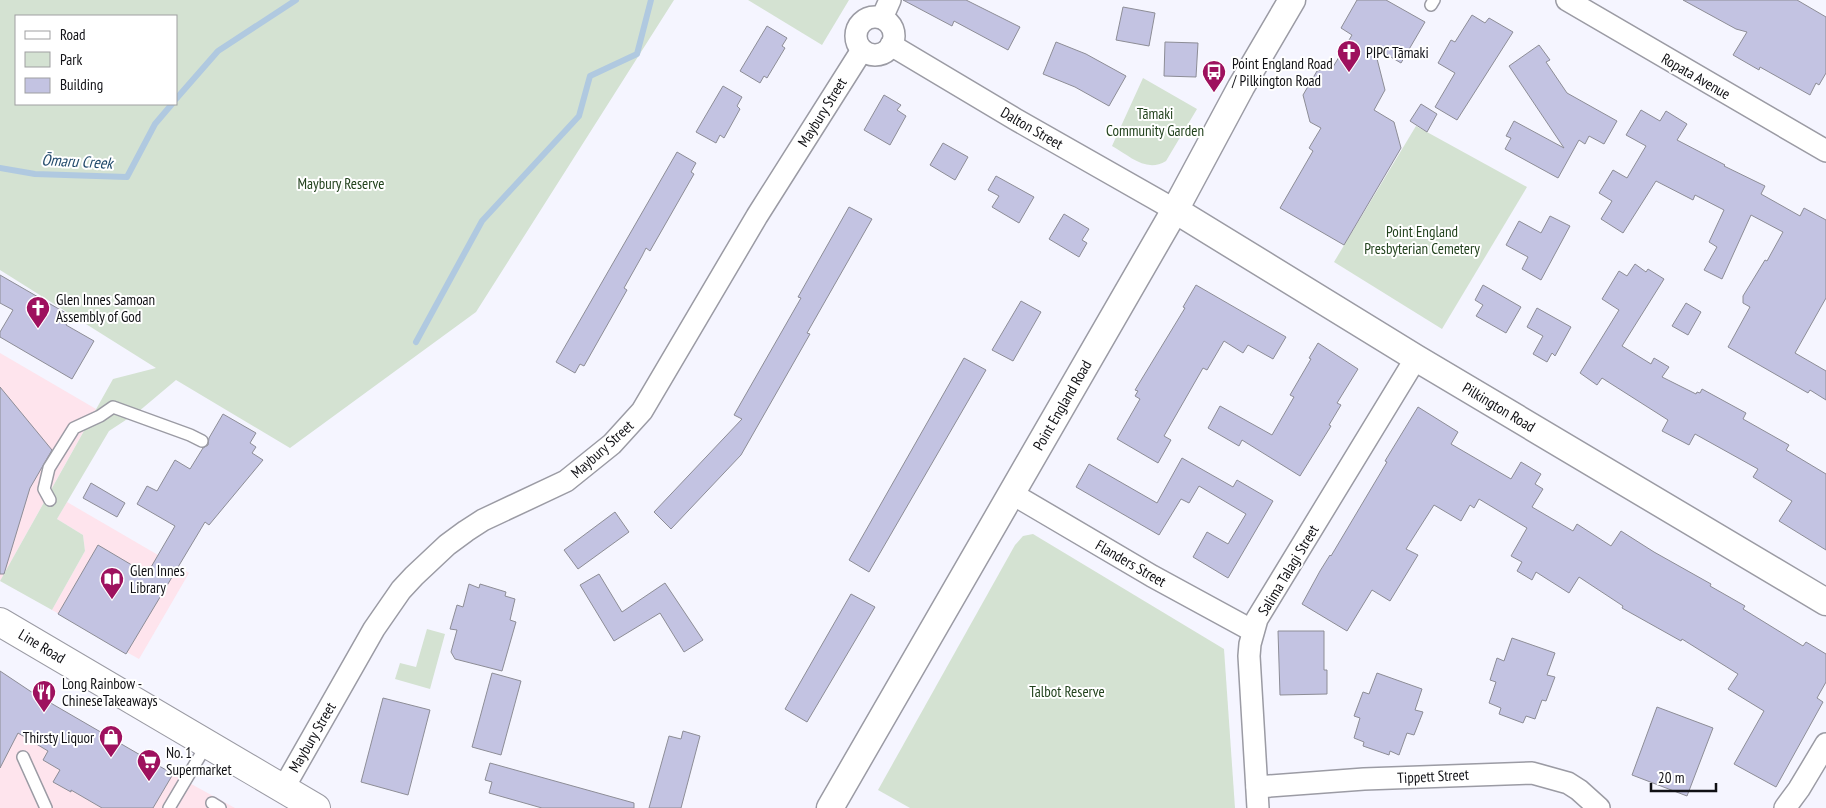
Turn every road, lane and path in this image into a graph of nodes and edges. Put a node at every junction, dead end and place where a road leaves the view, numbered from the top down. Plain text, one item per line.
1 (1292, 0) edge
2 (1567, 0) edge
3 (886, 9) edge
4 (891, 45) junction
5 (862, 50) junction
6 (1826, 151) edge
7 (1175, 210) junction
8 (1416, 358) junction
9 (202, 441) dead end
10 (1012, 493) junction
11 (50, 500) dead end
12 (1826, 602) edge
13 (0, 622) edge
14 (1253, 631) junction
15 (207, 744) junction
16 (1826, 744) edge
17 (23, 757) dead end
18 (1257, 787) junction
19 (283, 788) junction
20 (46, 808) edge
21 (169, 808) edge
22 (316, 808) edge
23 (830, 808) edge
24 (1258, 808) edge
25 (1599, 808) edge
26 (1784, 808) edge

1 - 7 street, Point England Road
2 - 6 street, Ropata Avenue
3 - 4 street
3 - 5 street
4 - 5 street
4 - 7 street, Dalton Street
5 - 19 street, Maybury Street
7 - 8 street, Pilkington Road
7 - 10 street, Point England Road
8 - 12 street, Pilkington Road
8 - 14 street, Salima Talagi Street
9 - 11 lane
10 - 14 street, Flanders Street
10 - 23 street, Point England Road
13 - 15 main road, Line Road
14 - 18 street, Salima Talagi Street
15 - 19 main road, Line Road
15 - 21 lane
16 - 26 street
17 - 20 lane
18 - 24 street, Salima Talagi Street
18 - 25 street, Tippett Street
19 - 22 main road, Line Road

